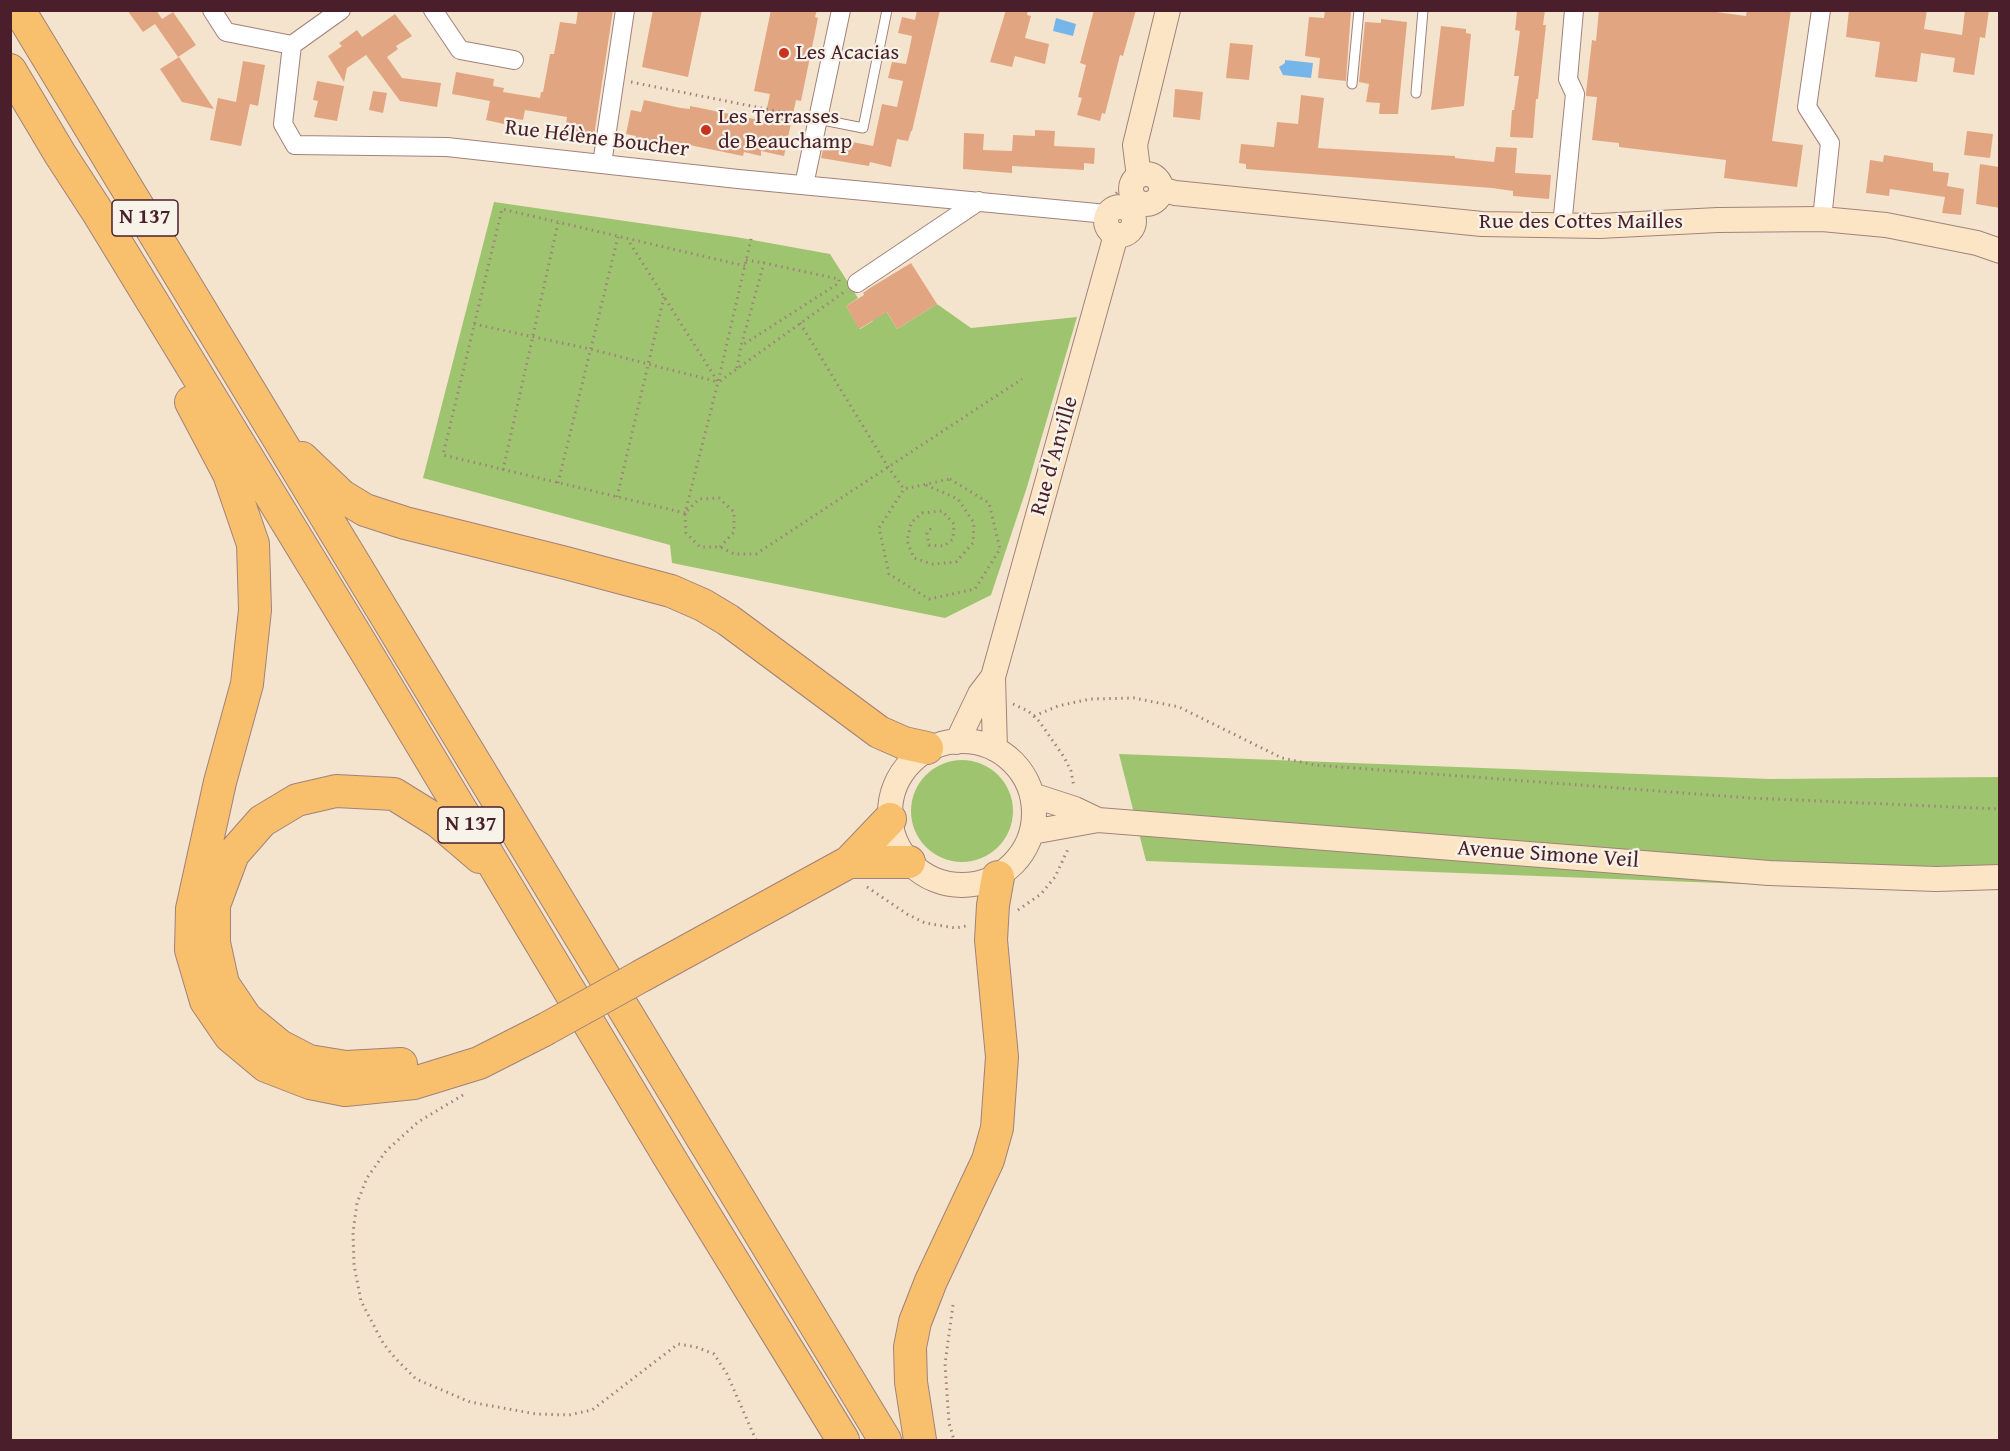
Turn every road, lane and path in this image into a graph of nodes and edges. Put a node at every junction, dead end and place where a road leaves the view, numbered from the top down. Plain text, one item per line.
1 (19, 10) edge
2 (212, 10) edge
3 (341, 10) edge
4 (434, 10) edge
5 (625, 10) edge
6 (841, 10) edge
7 (887, 10) edge
8 (1168, 10) edge
9 (1359, 10) edge
10 (1423, 10) edge
11 (1574, 10) edge
12 (1821, 10) edge
13 (292, 45) junction
14 (514, 60) dead end
15 (10, 70) edge
16 (615, 78) junction
17 (1352, 84) dead end
18 (1416, 93) dead end
19 (818, 119) junction
20 (602, 164) junction
21 (804, 185) junction
22 (979, 201) junction
23 (1130, 201) junction
24 (97, 211) junction
25 (1822, 219) junction
26 (558, 223) junction
27 (1562, 226) junction
28 (752, 235) dead end
29 (618, 237) junction
30 (628, 240) junction
31 (2000, 251) edge
32 (746, 260) junction
33 (764, 263) junction
34 (745, 266) junction
35 (856, 283) joint
36 (664, 297) junction
37 (800, 323) junction
38 (474, 324) junction
39 (532, 336) junction
40 (741, 346) junction
41 (591, 349) junction
42 (647, 363) junction
43 (736, 368) junction
44 (1022, 379) dead end
45 (718, 382) junction
46 (270, 426) junction
47 (888, 467) junction
48 (504, 470) junction
49 (558, 483) junction
50 (924, 484) junction
51 (904, 489) junction
52 (617, 497) junction
53 (685, 513) junction
54 (932, 527) dead end
55 (720, 547) junction
56 (993, 677) junction
57 (1034, 716) dead end
58 (942, 745) junction
59 (995, 749) junction
60 (1032, 795) junction
61 (2000, 809) edge
62 (890, 819) junction
63 (1098, 820) junction
64 (1032, 832) junction
65 (849, 862) junction
66 (909, 862) junction
67 (500, 874) junction
68 (998, 877) junction
69 (2000, 878) edge
70 (532, 1036) junction
71 (463, 1095) dead end
72 (953, 1305) dead end
73 (756, 1440) edge
74 (843, 1440) edge
75 (885, 1440) edge
76 (920, 1440) edge
77 (954, 1440) edge

1 - 46 highway, N 137
2 - 13 street
3 - 13 street
4 - 14 street
5 - 16 street
6 - 19 street
7 - 19 lane
8 - 23 street, Rue d'Anville
9 - 17 lane
10 - 18 lane
11 - 27 street
12 - 25 street
13 - 20 street, Rue Hélène Boucher
15 - 24 highway, N 137
16 - 19 path
16 - 20 street
19 - 21 street
20 - 21 street, Rue Hélène Boucher
21 - 22 street, Rue Hélène Boucher
22 - 23 street, Rue Hélène Boucher
22 - 35 street
23 - 23 path
23 - 27 street, Rue des Cottes Mailles
23 - 56 street, Rue d'Anville
24 - 67 highway, N 137
24 - 70 highway
25 - 27 street, Rue des Cottes Mailles
25 - 31 street, Rue des Cottes Mailles
26 - 29 path
26 - 38 path
26 - 39 path
28 - 32 path
29 - 30 path
29 - 41 path
30 - 34 path
30 - 36 path
32 - 33 path
32 - 34 path
33 - 40 path
33 - 40 path
34 - 45 path
35 - 37 path
36 - 42 path
36 - 45 path
37 - 43 path
37 - 47 path
38 - 39 path
38 - 48 path
39 - 41 path
39 - 48 path
40 - 43 path
41 - 42 path
41 - 49 path
42 - 45 path
42 - 52 path
43 - 45 path
44 - 47 path
45 - 53 path
46 - 58 highway
46 - 75 highway, N 137
47 - 51 path
47 - 55 path
48 - 49 path
49 - 52 path
50 - 51 path
50 - 51 path
50 - 54 path
52 - 53 path
53 - 55 path
53 - 55 path
56 - 58 street, Rue d'Anville
56 - 59 street, Rue d'Anville
57 - 61 path
58 - 59 street
58 - 62 street
59 - 60 street
60 - 63 street, Avenue Simone Veil
60 - 64 street
62 - 65 highway
62 - 66 street
63 - 64 street, Avenue Simone Veil
63 - 69 street, Avenue Simone Veil
64 - 68 street
65 - 66 highway
65 - 70 highway, bridge
66 - 68 street
67 - 70 highway
67 - 74 highway, N 137
68 - 76 highway
71 - 73 path
72 - 77 path

